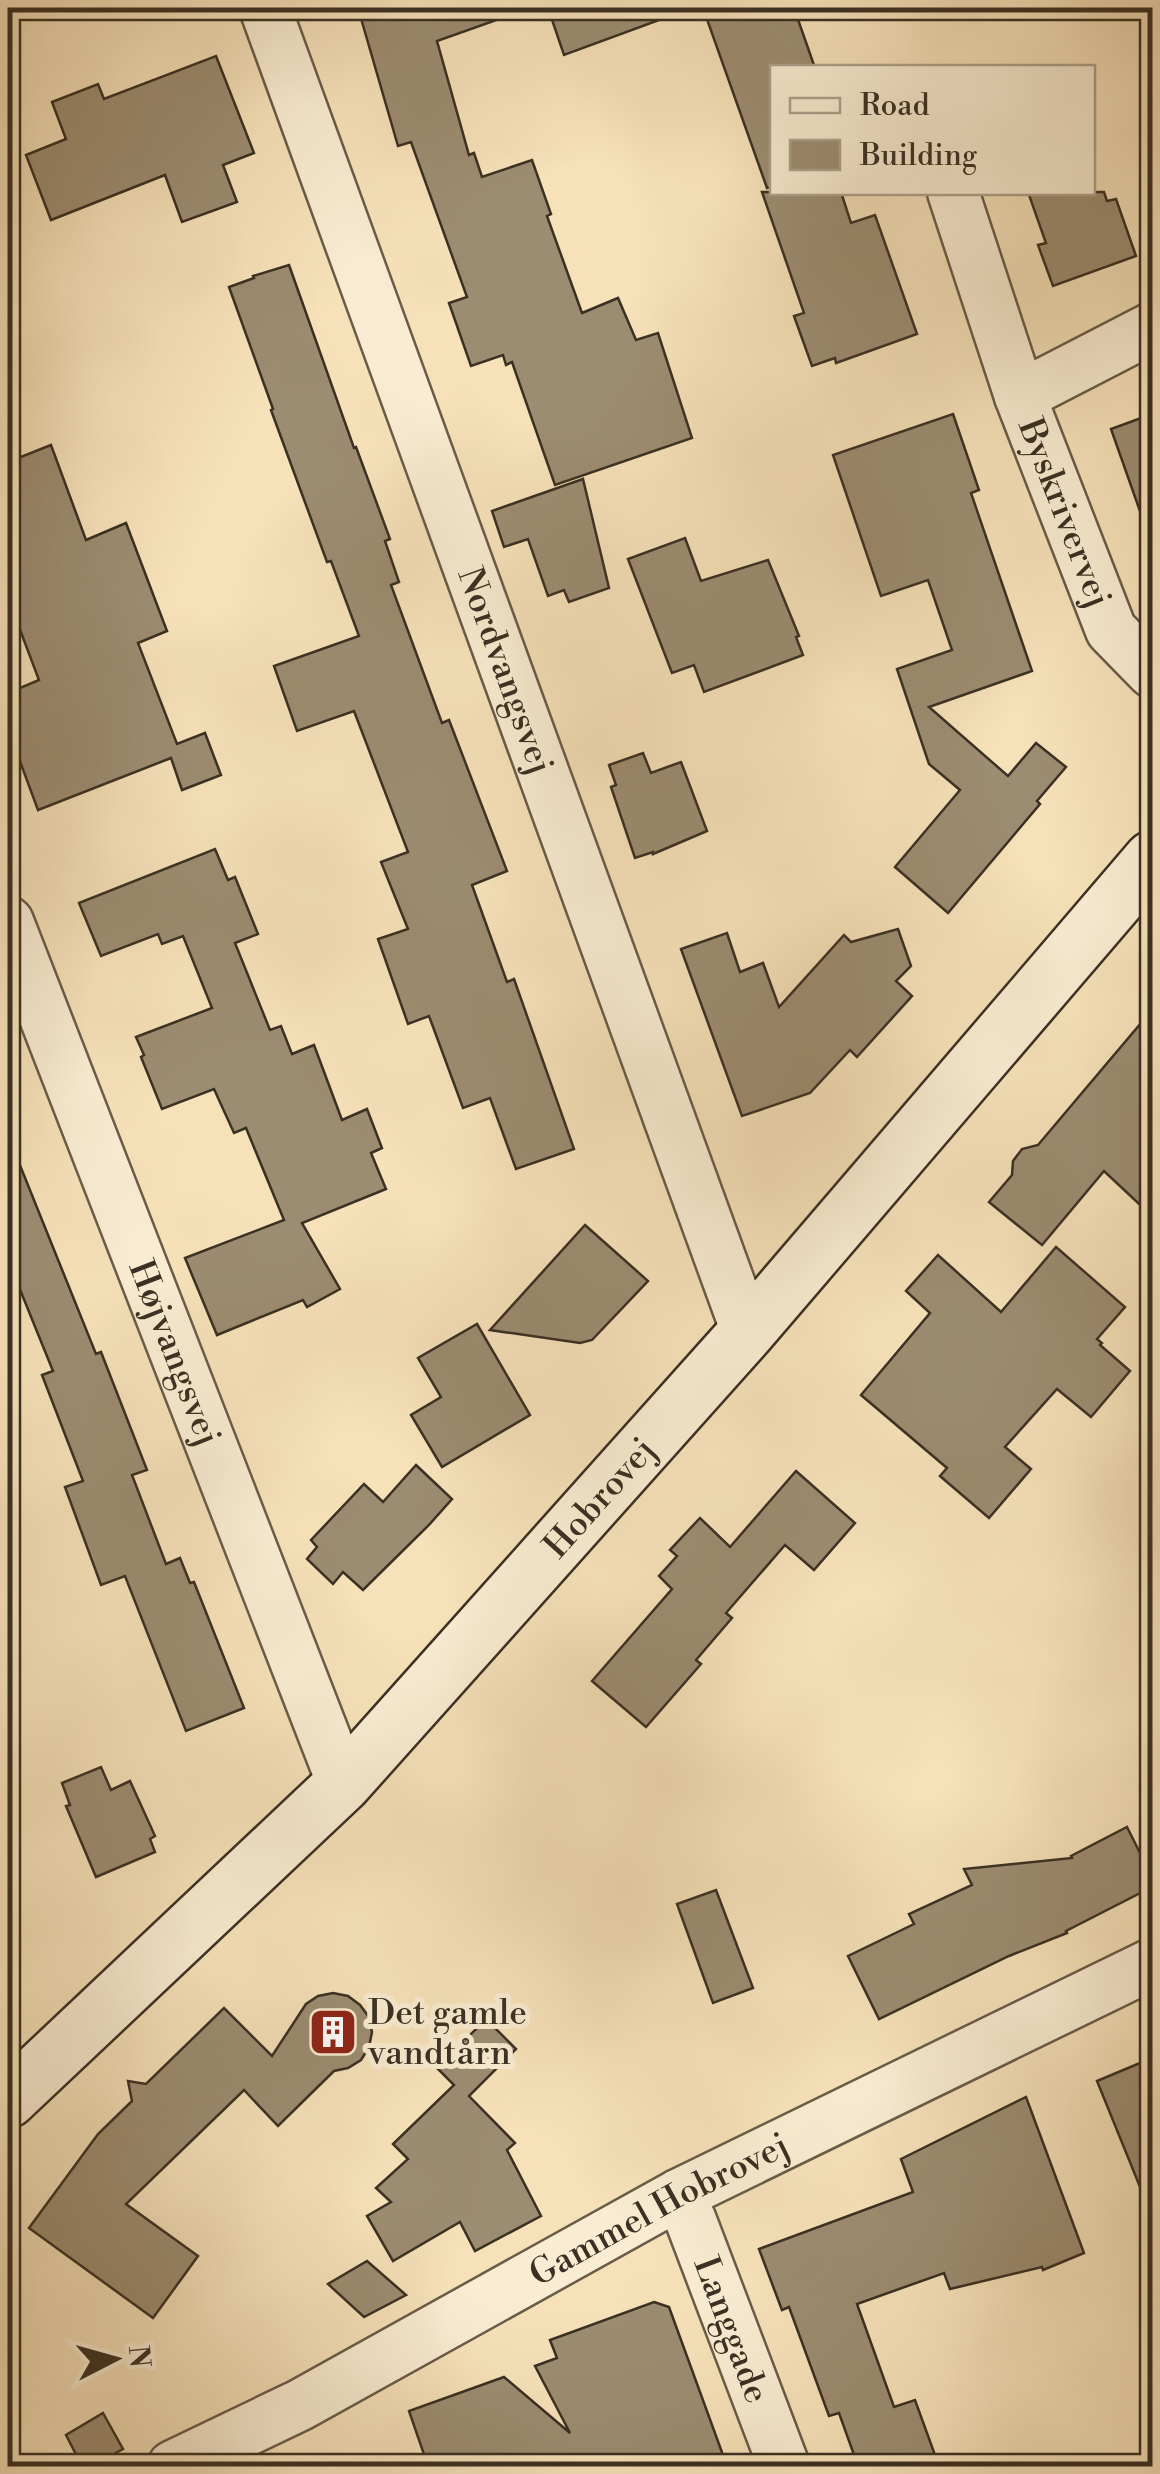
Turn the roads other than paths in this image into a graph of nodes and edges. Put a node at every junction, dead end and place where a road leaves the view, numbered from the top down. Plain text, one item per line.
1 (265, 8) edge
2 (954, 195) edge
3 (1152, 328) edge
4 (1020, 396) junction
5 (1152, 672) edge
6 (1152, 860) edge
7 (8, 922) edge
8 (747, 1332) junction
9 (344, 1784) junction
10 (1152, 1964) edge
11 (8, 2100) edge
12 (678, 2195) junction
13 (173, 2466) edge
14 (784, 2466) edge

1 - 8 street, Nordvangsvej
2 - 4 street, Byskrivervej
3 - 4 street, Byskrivervej
4 - 5 street, Byskrivervej
6 - 8 street, Hobrovej
7 - 9 street, Højvangsvej
8 - 9 street, Hobrovej
9 - 11 street, Hobrovej
10 - 12 street, Gammel Hobrovej
12 - 13 street, Gammel Hobrovej
12 - 14 street, Langgade

